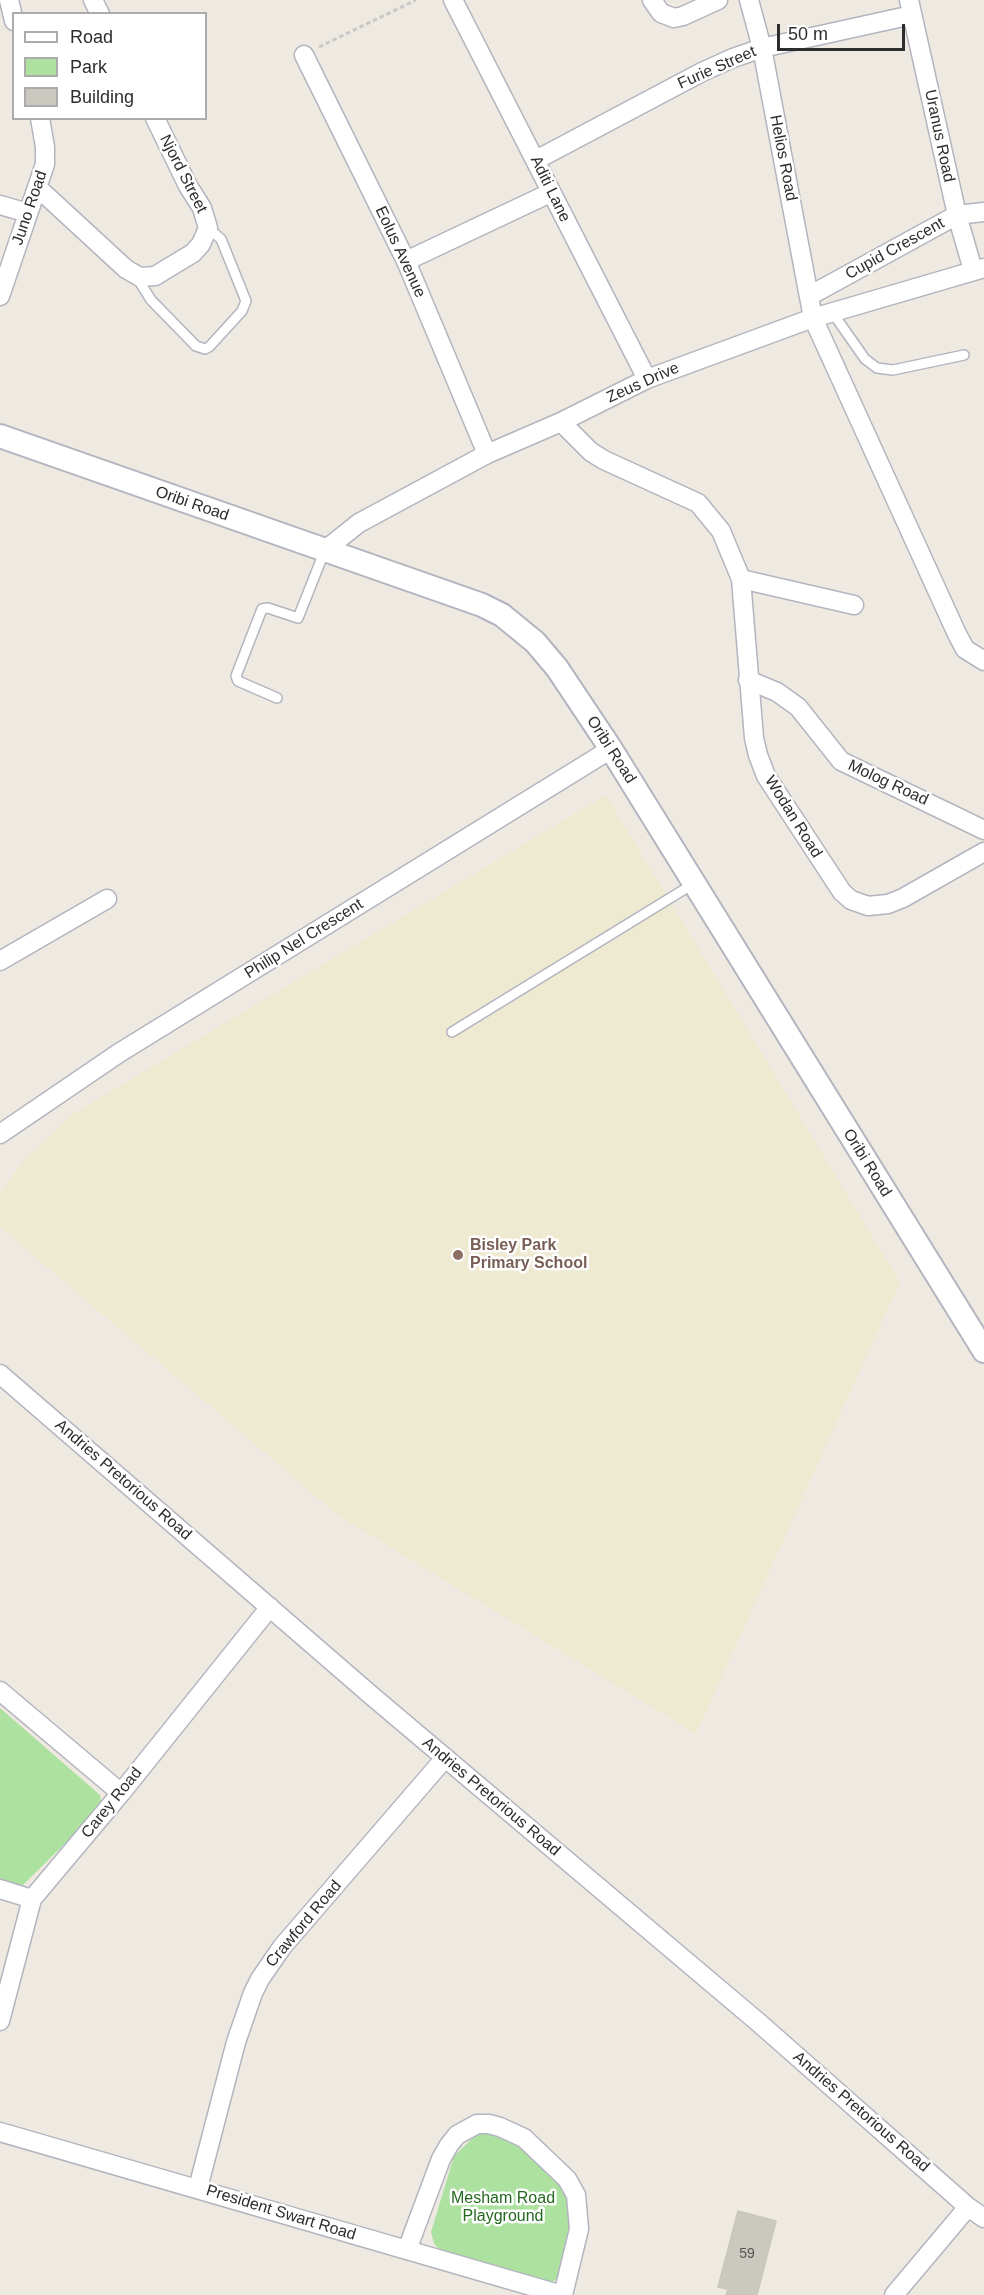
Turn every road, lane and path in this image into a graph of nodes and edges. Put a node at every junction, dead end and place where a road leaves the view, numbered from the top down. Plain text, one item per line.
1 (416, 0) edge
2 (453, 0) edge
3 (652, 0) edge
4 (718, 0) edge
5 (749, 0) edge
6 (910, 7) edge
7 (762, 48) junction
8 (304, 54) joint
9 (40, 120) edge
10 (156, 120) edge
11 (536, 160) junction
12 (37, 188) junction
13 (550, 193) junction
14 (0, 205) edge
15 (984, 212) edge
16 (28, 213) junction
17 (957, 215) junction
18 (208, 228) junction
19 (406, 261) junction
20 (978, 269) edge
21 (135, 274) junction
22 (0, 296) edge
23 (809, 296) junction
24 (832, 312) junction
25 (813, 318) junction
26 (964, 355) dead end
27 (647, 379) junction
28 (561, 422) junction
29 (0, 436) edge
30 (487, 454) junction
31 (325, 550) junction
32 (741, 579) junction
33 (854, 605) dead end
34 (984, 661) edge
35 (748, 680) junction
36 (277, 698) dead end
37 (611, 749) junction
38 (984, 830) edge
39 (984, 852) edge
40 (694, 883) junction
41 (107, 899) dead end
42 (0, 961) edge
43 (452, 1032) dead end
44 (0, 1134) edge
45 (984, 1351) edge
46 (0, 1374) edge
47 (270, 1607) junction
48 (0, 1691) edge
49 (445, 1758) junction
50 (121, 1793) junction
51 (0, 1889) edge
52 (32, 1899) junction
53 (0, 2021) edge
54 (0, 2132) edge
55 (198, 2188) junction
56 (968, 2207) junction
57 (984, 2218) edge
58 (407, 2250) junction
59 (562, 2295) edge
60 (894, 2295) edge

1 - 8 path
2 - 11 street, Aditi Lane
3 - 4 street
5 - 7 street, Helios Road
6 - 7 street, Furie Street
6 - 17 street, Uranus Road
7 - 11 street, Furie Street
7 - 23 street, Helios Road
8 - 19 street, Eolus Avenue
9 - 12 street, Juno Road
10 - 18 street, Njord Street
11 - 13 street, Aditi Lane
12 - 16 street, Juno Road
12 - 21 street
13 - 19 street
13 - 27 street, Aditi Lane
14 - 16 street
15 - 17 street, Cupid Crescent
16 - 22 street, Juno Road
17 - 20 street, Uranus Road
17 - 23 street, Cupid Crescent
18 - 21 street, Njord Street
18 - 21 lane
19 - 30 street, Eolus Avenue
20 - 24 street, Zeus Drive
23 - 25 street, Helios Road
24 - 25 street, Zeus Drive
24 - 26 lane
25 - 27 street, Zeus Drive
25 - 34 street
27 - 28 street, Zeus Drive
28 - 30 street, Zeus Drive
28 - 32 street, Wodan Road
29 - 31 street, Oribi Road
30 - 31 street, Zeus Drive
31 - 36 lane
31 - 37 street, Oribi Road
32 - 33 street
32 - 35 street, Wodan Road
35 - 38 street, Molog Road
35 - 39 street, Wodan Road
37 - 40 street, Oribi Road
37 - 44 street, Philip Nel Crescent
40 - 43 lane
40 - 45 street, Oribi Road
41 - 42 street
46 - 47 street, Andries Pretorious Road
47 - 49 street, Andries Pretorious Road
47 - 50 street, Carey Road
48 - 50 street
49 - 55 street, Crawford Road
49 - 56 street, Andries Pretorious Road
50 - 52 street, Carey Road
51 - 52 street
52 - 53 street, Carey Road
54 - 55 street, President Swart Road
55 - 58 street, President Swart Road
56 - 57 street, Andries Pretorious Road
56 - 60 street
58 - 59 street, President Swart Road
58 - 59 street

